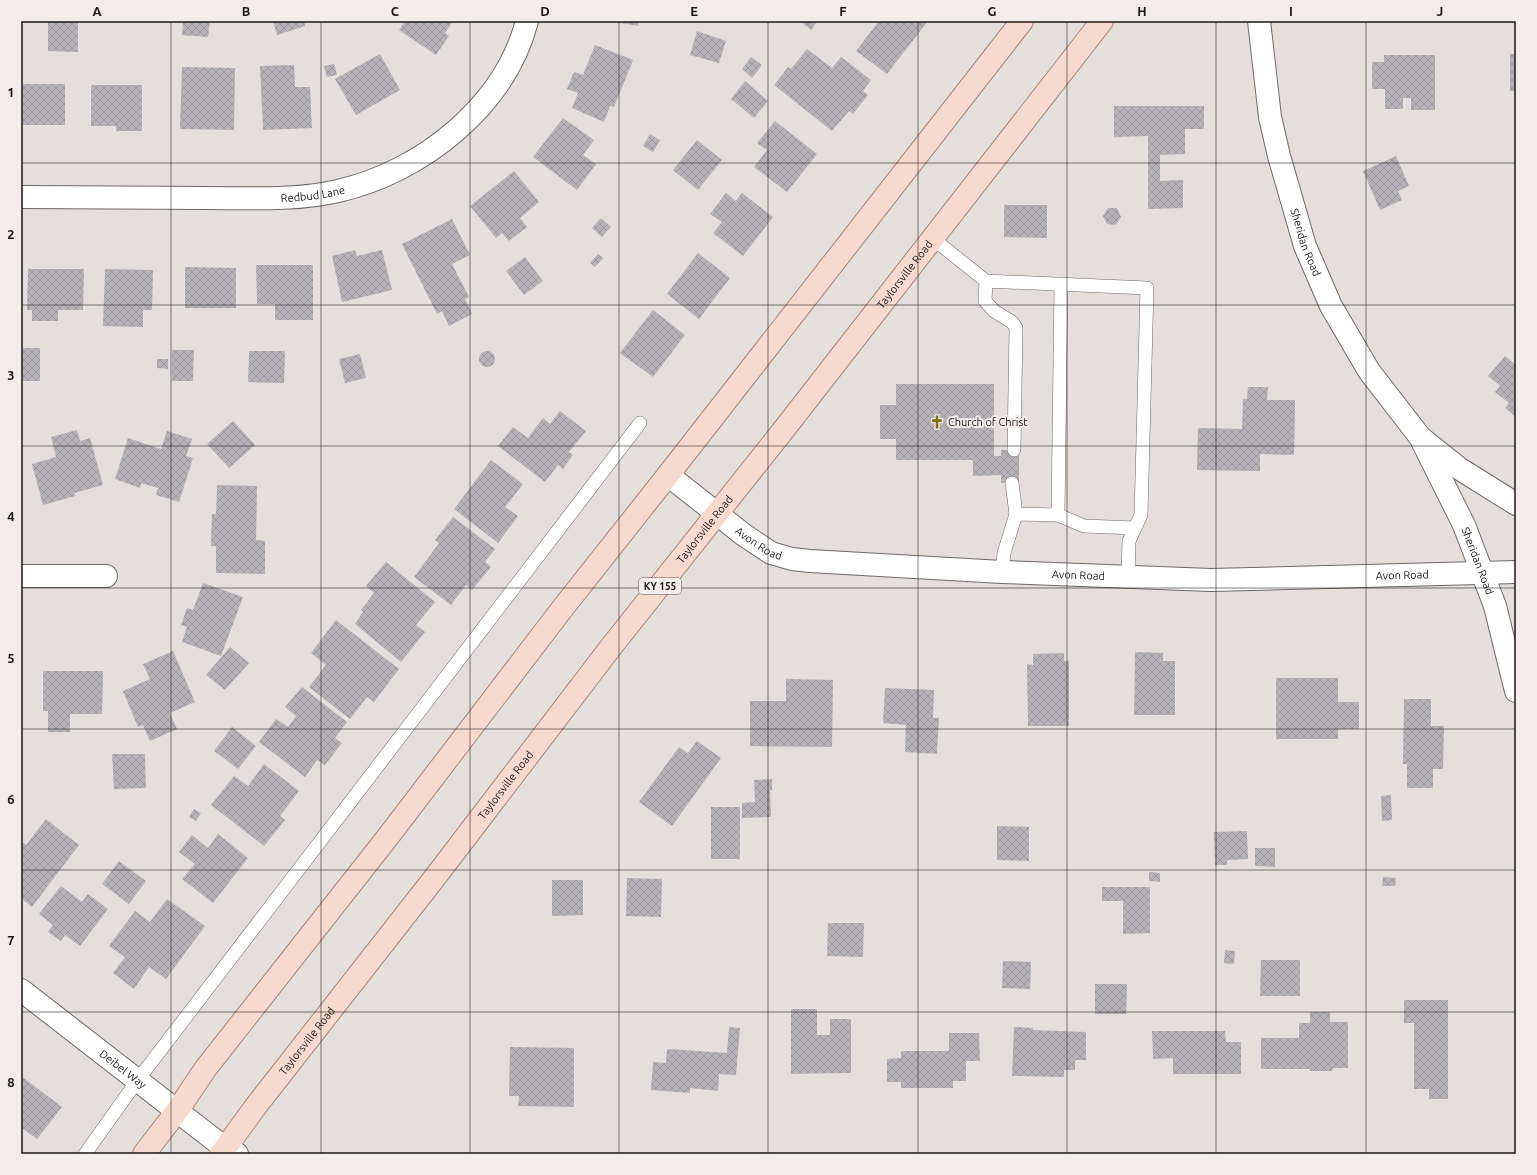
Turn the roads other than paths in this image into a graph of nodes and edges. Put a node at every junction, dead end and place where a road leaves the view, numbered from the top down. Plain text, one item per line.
1 (527, 21) edge
2 (1022, 21) edge
3 (1102, 21) edge
4 (1259, 21) edge
5 (21, 197) edge
6 (932, 238) junction
7 (986, 281) junction
8 (1061, 284) junction
9 (640, 423) dead end
10 (1420, 437) junction
11 (1014, 450) dead end
12 (668, 475) junction
13 (1012, 483) dead end
14 (1516, 504) edge
15 (718, 514) junction
16 (1016, 514) junction
17 (1058, 515) junction
18 (1135, 528) junction
19 (1002, 572) junction
20 (1516, 572) edge
21 (1483, 574) junction
22 (21, 576) edge
23 (106, 576) dead end
24 (1128, 577) junction
25 (1516, 691) edge
26 (21, 990) edge
27 (138, 1081) junction
28 (177, 1111) junction
29 (228, 1152) edge
30 (85, 1154) edge
31 (144, 1154) edge

1 - 5 street, Redbud Lane
2 - 12 main road
3 - 6 main road, Taylorsville Road / KY 155
4 - 10 street, Sheridan Road
6 - 7 lane
6 - 15 main road, Taylorsville Road / KY 155
7 - 8 lane
7 - 11 lane
8 - 17 lane
8 - 18 lane
9 - 27 lane
10 - 14 street, Sheridan Road
10 - 21 street, Sheridan Road
12 - 15 street, Avon Road
12 - 28 main road
13 - 16 lane
15 - 19 street, Avon Road
15 - 29 main road, Taylorsville Road / KY 155
16 - 17 lane
16 - 19 lane
17 - 18 lane
18 - 24 lane
19 - 24 street, Avon Road
20 - 21 street, Avon Road
21 - 24 street, Avon Road
21 - 25 street, Sheridan Road
22 - 23 street
26 - 27 street, Deibel Way
27 - 28 street, Deibel Way
27 - 30 lane
28 - 29 street, Deibel Way
28 - 31 main road

